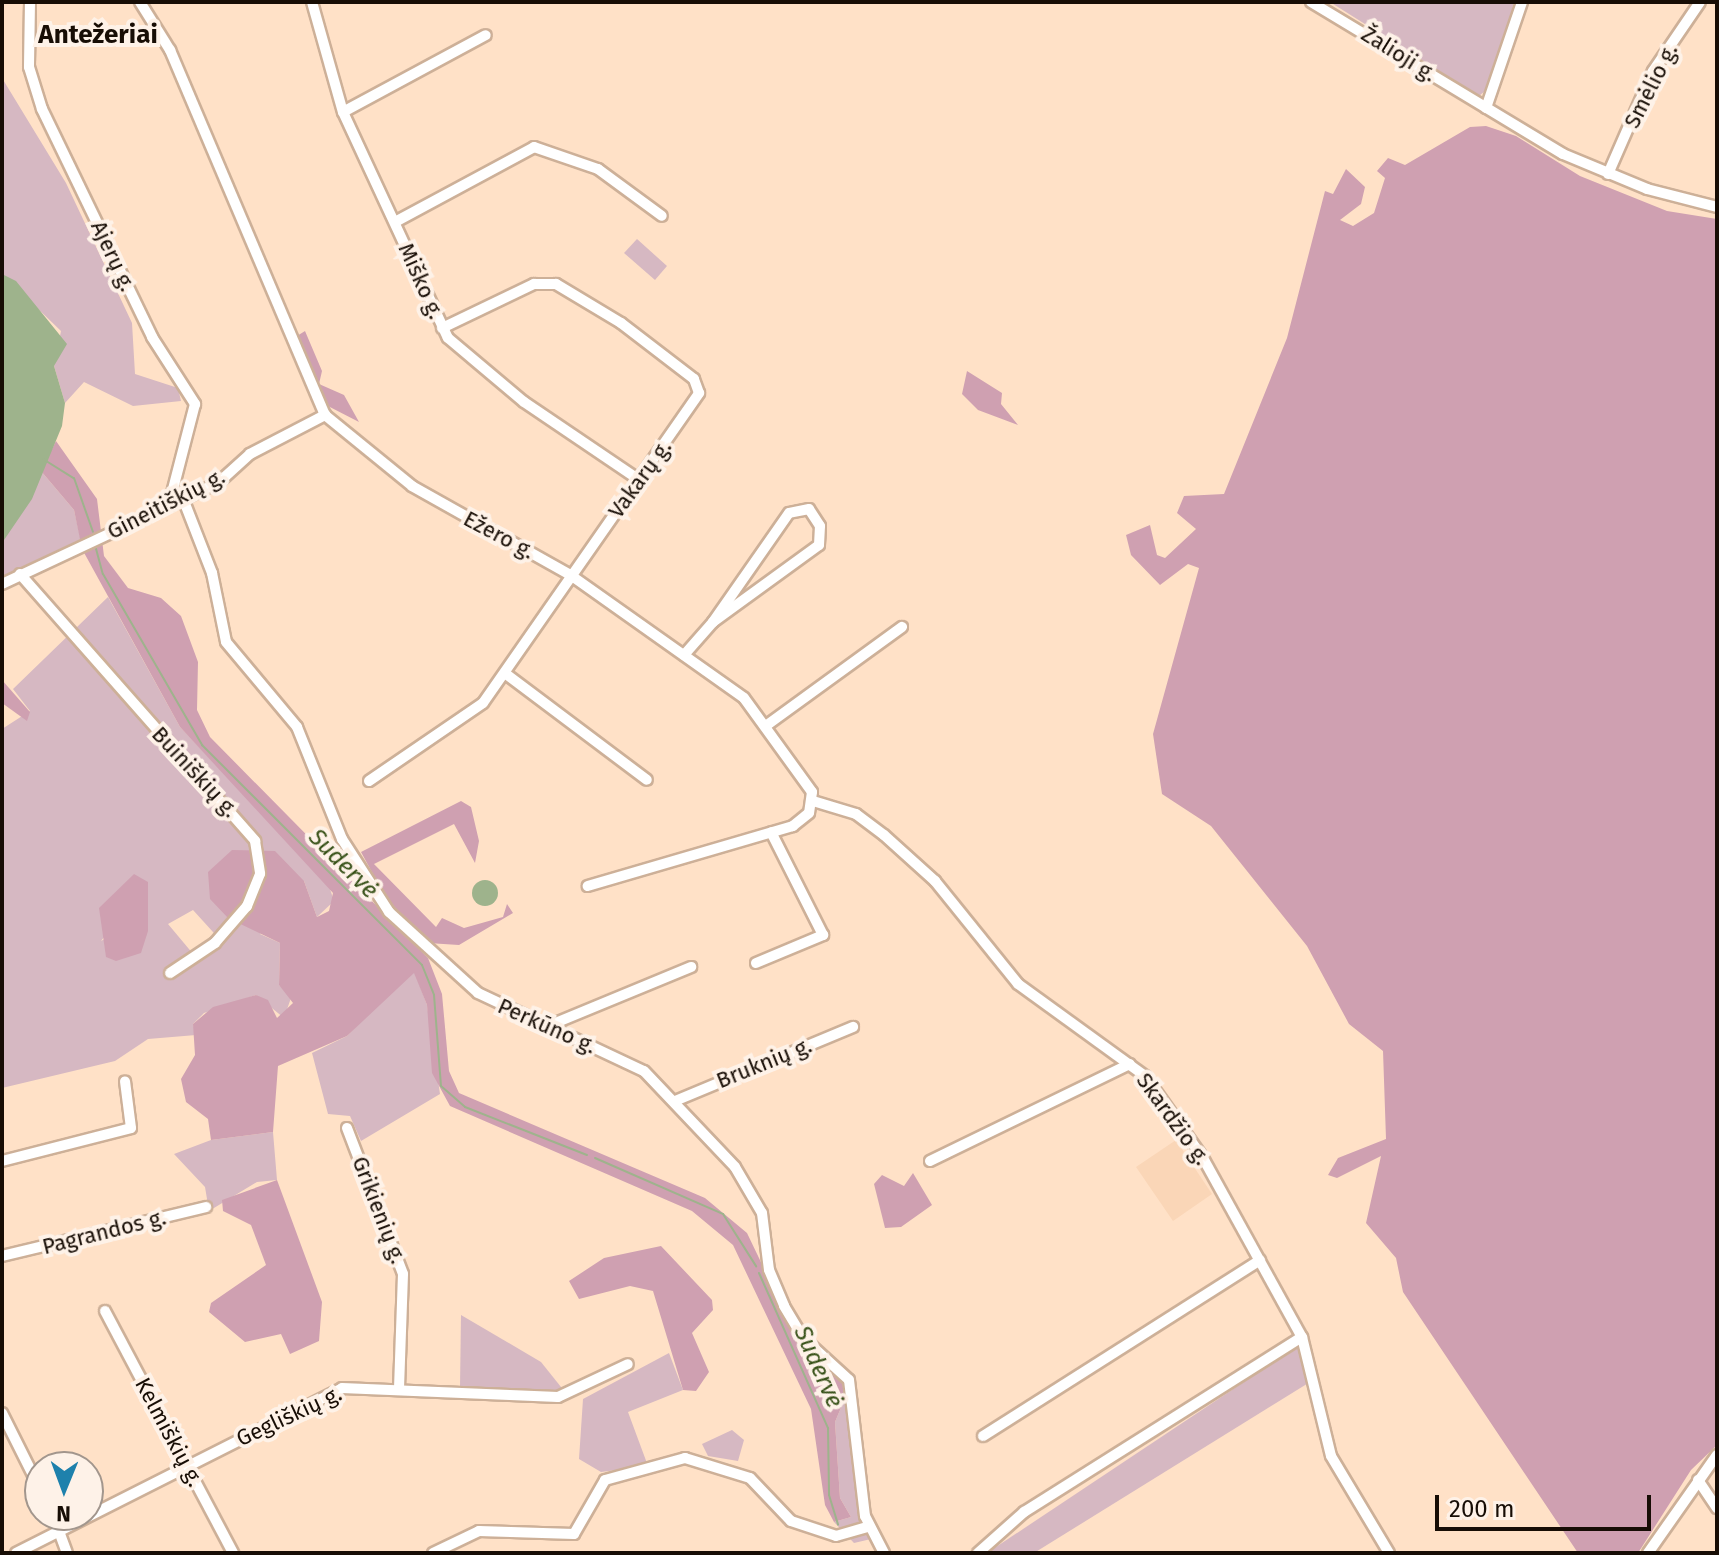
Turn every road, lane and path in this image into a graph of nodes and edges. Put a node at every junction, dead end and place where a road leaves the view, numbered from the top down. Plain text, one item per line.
1 (30, 2) edge
2 (140, 2) edge
3 (312, 2) edge
4 (1311, 2) edge
5 (1522, 2) edge
6 (1700, 2) edge
7 (486, 35) dead end
8 (1486, 108) junction
9 (343, 112) junction
10 (1608, 174) junction
11 (1717, 207) edge
12 (662, 216) dead end
13 (395, 222) junction
14 (442, 328) junction
15 (325, 415) junction
16 (639, 480) junction
17 (182, 496) junction
18 (170, 501) junction
19 (20, 574) junction
20 (569, 574) junction
21 (2, 584) edge
22 (713, 622) junction
23 (902, 627) dead end
24 (684, 655) junction
25 (506, 674) junction
26 (767, 725) junction
27 (647, 780) dead end
28 (369, 781) dead end
29 (813, 801) junction
30 (771, 832) junction
31 (588, 886) dead end
32 (756, 963) dead end
33 (691, 967) dead end
34 (170, 973) dead end
35 (548, 1026) junction
36 (853, 1027) dead end
37 (1130, 1064) junction
38 (125, 1081) dead end
39 (675, 1101) junction
40 (347, 1128) dead end
41 (2, 1161) edge
42 (930, 1161) dead end
43 (206, 1207) dead end
44 (2, 1256) edge
45 (1260, 1260) junction
46 (105, 1311) dead end
47 (1302, 1337) junction
48 (628, 1364) dead end
49 (399, 1390) junction
50 (2, 1413) edge
51 (983, 1436) dead end
52 (1717, 1455) edge
53 (24, 1457) edge
54 (187, 1465) junction
55 (1698, 1480) junction
56 (104, 1508) edge
57 (1717, 1508) edge
58 (867, 1527) junction
59 (59, 1531) edge
60 (61, 1531) edge
61 (16, 1553) edge
62 (67, 1553) edge
63 (233, 1553) edge
64 (433, 1553) edge
65 (884, 1553) edge
66 (978, 1553) edge
67 (1389, 1553) edge
68 (1648, 1553) edge

1 - 18 street, Ajerų g.
2 - 15 street, Ežero g.
3 - 9 street, Miško g.
4 - 8 street, Žalioji g.
5 - 8 street
6 - 10 street, Smėlio g.
7 - 9 street
8 - 10 street, Žalioji g.
9 - 13 street, Miško g.
10 - 11 street, Žalioji g.
12 - 13 street
13 - 14 street, Miško g.
14 - 16 street, Miško g.
14 - 16 street, Vakarų g.
15 - 17 street, Gineitiškių g.
15 - 20 street, Ežero g.
16 - 20 street, Vakarų g.
17 - 18 street, Gineitiškių g.
17 - 35 street, Perkūno g.
18 - 19 street, Gineitiškių g.
19 - 21 street, Gineitiškių g.
19 - 34 street, Buiniškių g.
20 - 24 street, Ežero g.
20 - 25 street, Vakarų g.
22 - 22 street
22 - 24 street
23 - 26 street
24 - 26 street, Ežero g.
25 - 27 street
25 - 28 street, Vakarų g.
26 - 29 street, Ežero g.
29 - 30 street
29 - 37 street, Skardžio g.
30 - 31 street
30 - 32 street
33 - 35 street
35 - 39 street, Perkūno g.
36 - 39 street, Bruknių g.
37 - 42 street
37 - 45 street, Skardžio g.
38 - 41 street
39 - 58 street, Perkūno g.
40 - 49 street, Grikienių g.
43 - 44 street, Pagrandos g.
45 - 47 street, Skardžio g.
45 - 51 street
46 - 54 street, Kelmiškių g.
47 - 66 street
47 - 67 street, Skardžio g.
48 - 49 street, Gegliškių g.
49 - 54 street, Gegliškių g.
50 - 53 street
52 - 55 street
54 - 56 street, Gegliškių g.
54 - 63 street, Kelmiškių g.
55 - 57 street
55 - 68 street
58 - 64 street
58 - 65 street, Perkūno g.
59 - 61 street, Gegliškių g.
60 - 62 street

